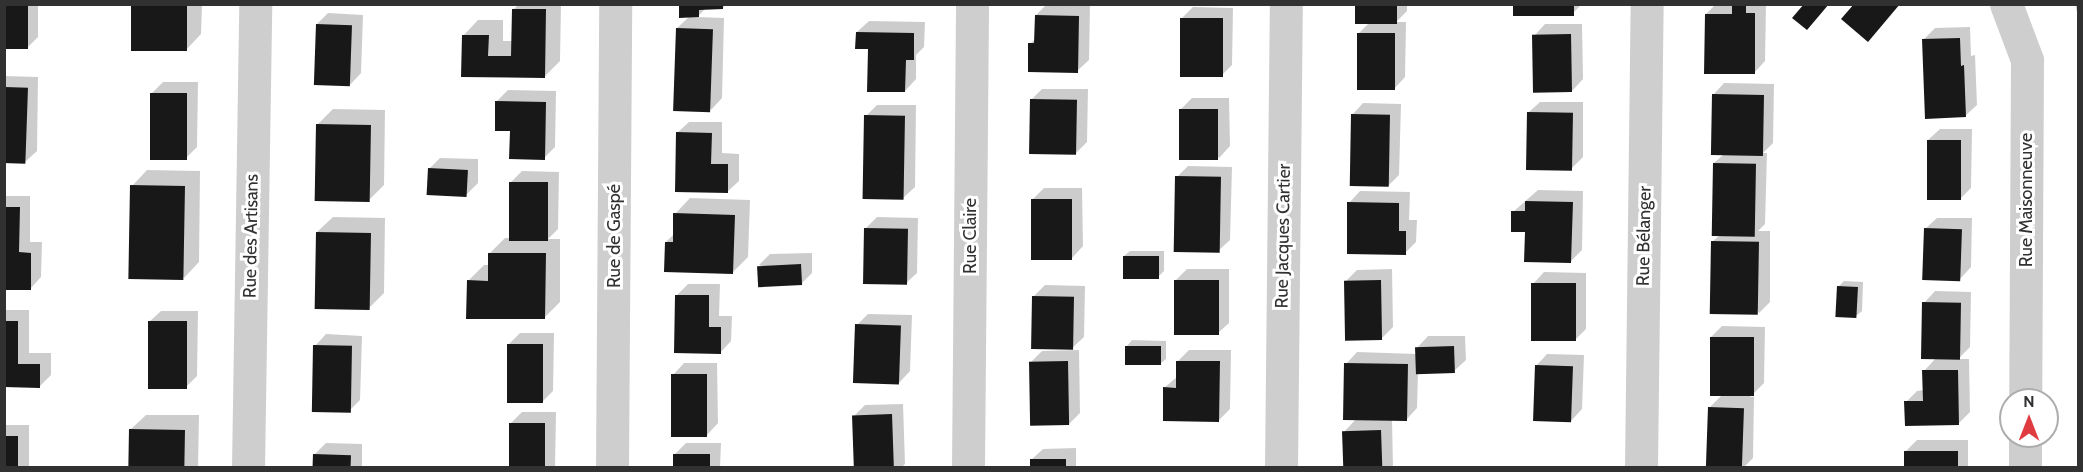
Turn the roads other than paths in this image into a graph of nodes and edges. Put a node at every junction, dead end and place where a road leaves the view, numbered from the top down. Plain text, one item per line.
1 (255, 4) edge
2 (615, 4) edge
3 (972, 4) edge
4 (1286, 4) edge
5 (1647, 4) edge
6 (2006, 4) edge
7 (2025, 388) edge
8 (2025, 448) edge
9 (248, 468) edge
10 (612, 468) edge
11 (968, 468) edge
12 (1281, 468) edge
13 (1641, 468) edge
14 (2025, 468) edge

1 - 9 street, Rue des Artisans
2 - 10 street, Rue de Gaspé
3 - 11 street, Rue Claire
4 - 12 street, Rue Jacques Cartier
5 - 13 street, Rue Bélanger
6 - 7 street, Rue Maisonneuve
8 - 14 street

